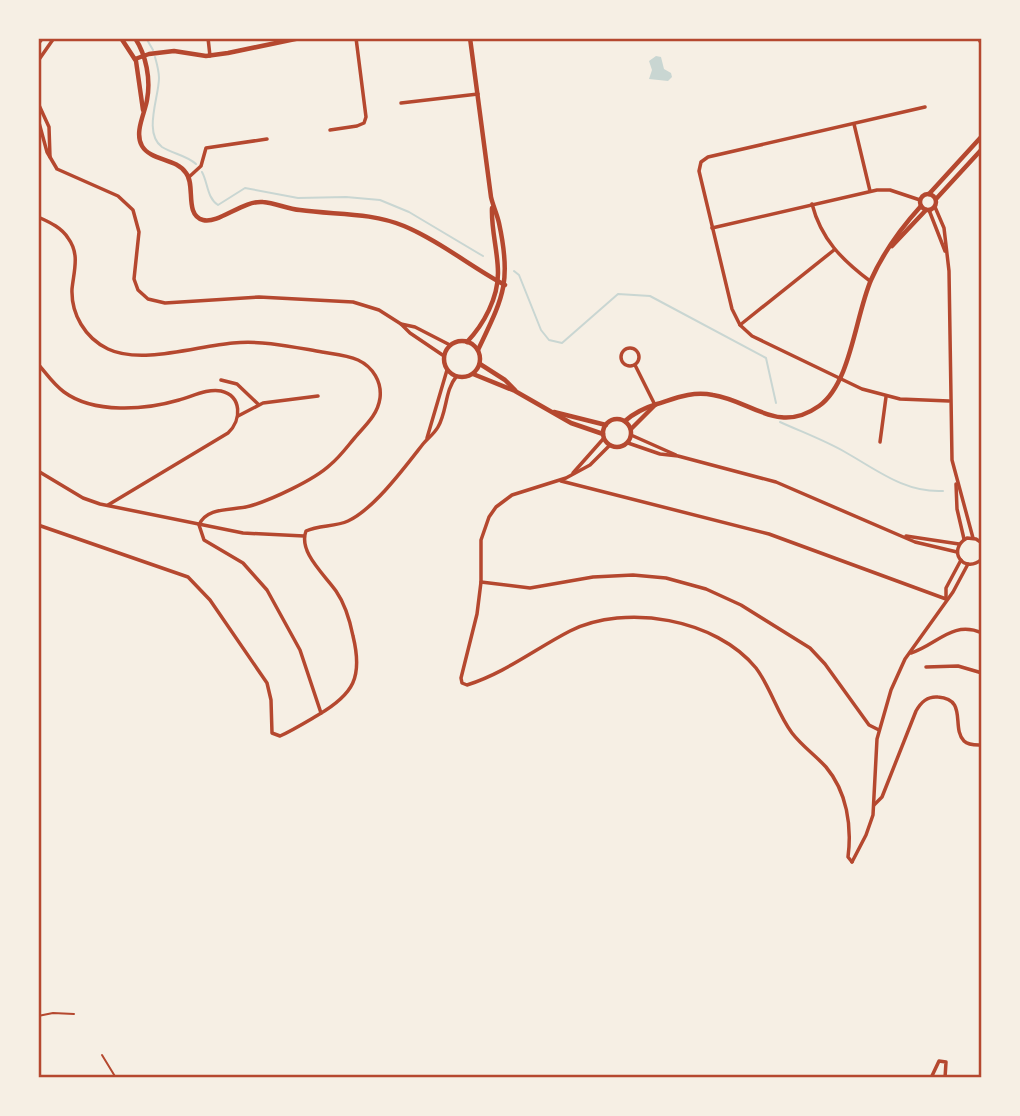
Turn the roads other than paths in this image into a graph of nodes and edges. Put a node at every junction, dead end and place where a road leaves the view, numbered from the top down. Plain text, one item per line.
1 (43, 38) edge
2 (54, 38) edge
3 (121, 38) edge
4 (135, 38) edge
5 (208, 38) edge
6 (258, 38) edge
7 (300, 38) edge
8 (356, 38) edge
9 (470, 38) edge
10 (979, 38) edge
11 (38, 44) edge
12 (982, 44) edge
13 (260, 47) junction
14 (144, 55) junction
15 (210, 56) junction
16 (135, 59) junction
17 (38, 61) edge
18 (478, 94) junction
19 (38, 103) edge
20 (401, 103) dead end
21 (925, 107) dead end
22 (144, 114) junction
23 (38, 119) edge
24 (854, 124) junction
25 (330, 130) dead end
26 (980, 138) edge
27 (267, 139) dead end
28 (982, 148) edge
29 (50, 159) junction
30 (189, 177) junction
31 (870, 191) junction
32 (929, 194) junction
33 (936, 199) junction
34 (921, 203) junction
35 (493, 204) junction
36 (812, 204) junction
37 (935, 207) junction
38 (927, 210) junction
39 (38, 216) edge
40 (712, 228) junction
41 (889, 249) junction
42 (834, 250) junction
43 (946, 253) junction
44 (498, 281) junction
45 (870, 281) junction
46 (505, 285) junction
47 (401, 324) junction
48 (740, 325) junction
49 (467, 342) junction
50 (450, 345) junction
51 (478, 350) junction
52 (444, 356) junction
53 (38, 364) edge
54 (480, 364) junction
55 (635, 365) junction
56 (447, 370) junction
57 (473, 374) junction
58 (456, 377) junction
59 (840, 379) junction
60 (221, 380) dead end
61 (515, 391) junction
62 (318, 396) dead end
63 (886, 397) junction
64 (949, 401) junction
65 (258, 404) junction
66 (655, 405) junction
67 (553, 412) junction
68 (238, 416) junction
69 (625, 421) junction
70 (606, 425) junction
71 (631, 432) junction
72 (604, 436) junction
73 (426, 440) junction
74 (880, 442) dead end
75 (628, 443) junction
76 (610, 445) junction
77 (678, 456) junction
78 (38, 471) edge
79 (572, 475) junction
80 (561, 481) junction
81 (956, 482) junction
82 (108, 505) junction
83 (200, 524) junction
84 (38, 525) edge
85 (304, 536) junction
86 (904, 536) junction
87 (973, 538) junction
88 (964, 539) junction
89 (982, 543) edge
90 (959, 544) junction
91 (957, 552) junction
92 (982, 559) edge
93 (961, 560) junction
94 (968, 564) junction
95 (481, 582) junction
96 (946, 599) junction
97 (982, 633) edge
98 (909, 653) junction
99 (926, 667) dead end
100 (982, 673) edge
101 (321, 713) junction
102 (879, 730) junction
103 (979, 745) dead end
104 (874, 806) junction
105 (931, 1077) edge
106 (945, 1077) edge

1 - 11 street
2 - 17 street
3 - 16 street
4 - 14 street
5 - 15 street
6 - 13 street
7 - 13 street
8 - 25 street
9 - 18 street
10 - 12 street
13 - 15 street
14 - 15 street
14 - 16 street
14 - 22 street
16 - 22 street
18 - 20 street
18 - 35 street
19 - 29 street
21 - 24 street
22 - 30 street
23 - 29 street
24 - 31 street
24 - 40 street
26 - 28 street
26 - 32 street
27 - 30 street
28 - 33 street
29 - 47 street
30 - 44 street
31 - 34 street
31 - 36 street
32 - 33 street
32 - 34 street
33 - 37 street
34 - 38 street
34 - 41 street
35 - 44 street
35 - 46 street
36 - 40 street
36 - 42 street
37 - 38 street
37 - 43 street
38 - 41 street
38 - 43 street
39 - 83 street
40 - 48 street
41 - 45 street
42 - 45 street
42 - 48 street
43 - 64 street
44 - 46 street
44 - 49 street
45 - 59 street
46 - 51 street
47 - 50 street
47 - 52 street
48 - 59 street
49 - 50 street
49 - 51 street
50 - 52 street
51 - 54 street
52 - 56 street
53 - 68 street
54 - 57 street
54 - 61 street
55 - 55 street
55 - 66 street
56 - 58 street
56 - 73 street
57 - 58 street
57 - 61 street
58 - 73 street
59 - 63 street
59 - 66 street
60 - 65 street
61 - 67 street
62 - 65 street
63 - 64 street
63 - 74 street
64 - 81 street
65 - 68 street
66 - 69 street
66 - 71 street
67 - 70 street
67 - 72 street
68 - 82 street
69 - 70 street
69 - 71 street
70 - 72 street
71 - 75 street
71 - 77 street
72 - 76 street
72 - 79 street
73 - 85 street
75 - 76 street
75 - 77 street
76 - 79 street
77 - 86 street
78 - 82 street
79 - 80 street
80 - 95 street
80 - 96 street
81 - 87 street
81 - 88 street
82 - 83 street
83 - 85 street
83 - 101 street
84 - 101 street
85 - 101 street
86 - 90 street
86 - 91 street
87 - 88 street
87 - 89 street
88 - 90 street
90 - 91 street
91 - 93 street
92 - 94 street
93 - 94 street
93 - 96 street
94 - 96 street
95 - 102 street
95 - 104 street
96 - 98 street
97 - 98 street
98 - 102 street
99 - 100 street
102 - 104 street
103 - 104 street
105 - 106 street

